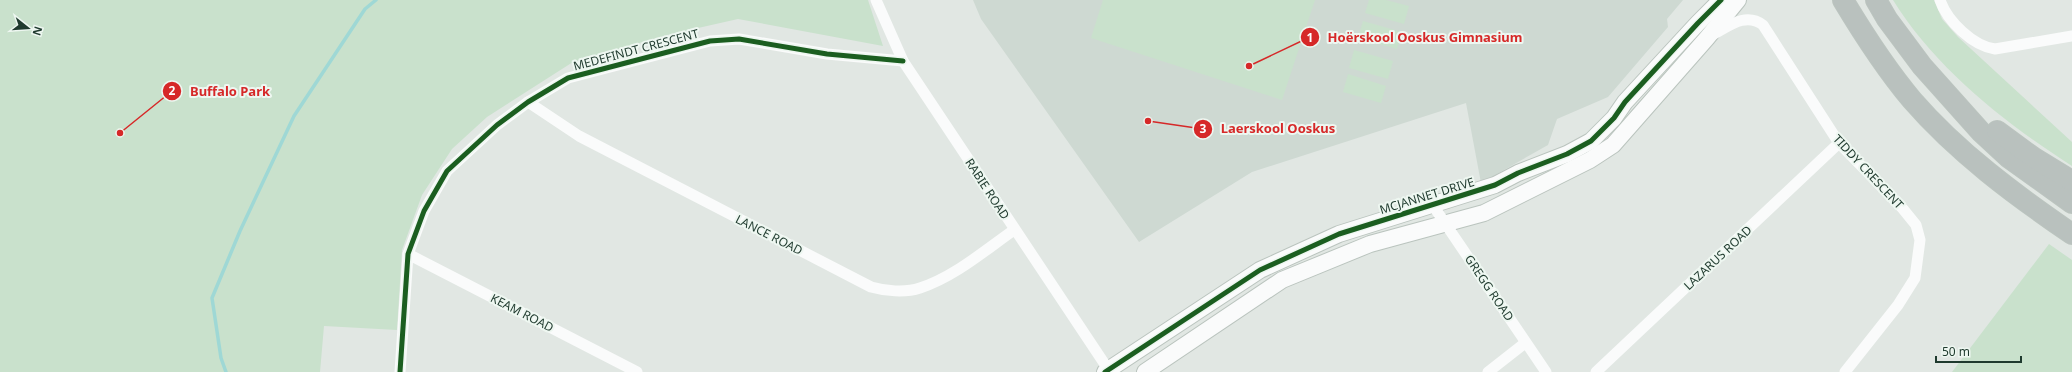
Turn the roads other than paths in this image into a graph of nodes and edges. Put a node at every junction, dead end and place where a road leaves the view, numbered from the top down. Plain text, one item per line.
1 (876, 0) edge
2 (1843, 0) edge
3 (1876, 0) edge
4 (1940, 0) edge
5 (1730, 2) edge
6 (2072, 36) edge
7 (1708, 38) junction
8 (903, 61) junction
9 (528, 102) junction
10 (1961, 109) junction
11 (1839, 143) junction
12 (1573, 160) junction
13 (2072, 181) edge
14 (2072, 203) edge
15 (1432, 204) junction
16 (1446, 224) junction
17 (1014, 230) junction
18 (2066, 230) edge
19 (2072, 245) edge
20 (408, 254) junction
21 (1525, 343) junction
22 (1108, 371) edge
23 (400, 372) edge
24 (637, 372) edge
25 (1145, 372) edge
26 (1488, 372) edge
27 (1546, 372) edge
28 (1596, 372) edge
29 (1845, 372) edge

1 - 8 street, RABIE ROAD
2 - 18 highway
3 - 10 highway
4 - 6 street
5 - 7 street, MCJANNET DRIVE
5 - 12 street, MCJANNET DRIVE
7 - 11 street, TIDDY CRESCENT
7 - 12 street, MCJANNET DRIVE
8 - 9 street, MEDEFINDT CRESCENT
8 - 17 street, RABIE ROAD
9 - 17 street, LANCE ROAD
9 - 20 street, MEDEFINDT CRESCENT
10 - 13 highway
10 - 14 highway
11 - 28 street, LAZARUS ROAD
11 - 29 street, TIDDY CRESCENT
12 - 15 street, MCJANNET DRIVE
12 - 16 street, MCJANNET DRIVE
15 - 16 street, GREGG ROAD
15 - 22 street, MCJANNET DRIVE
16 - 21 street, GREGG ROAD
16 - 25 street, MCJANNET DRIVE
17 - 22 street, RABIE ROAD
18 - 19 highway
20 - 23 street, MEDEFINDT CRESCENT
20 - 24 street, KEAM ROAD
21 - 26 street
21 - 27 street, GREGG ROAD

